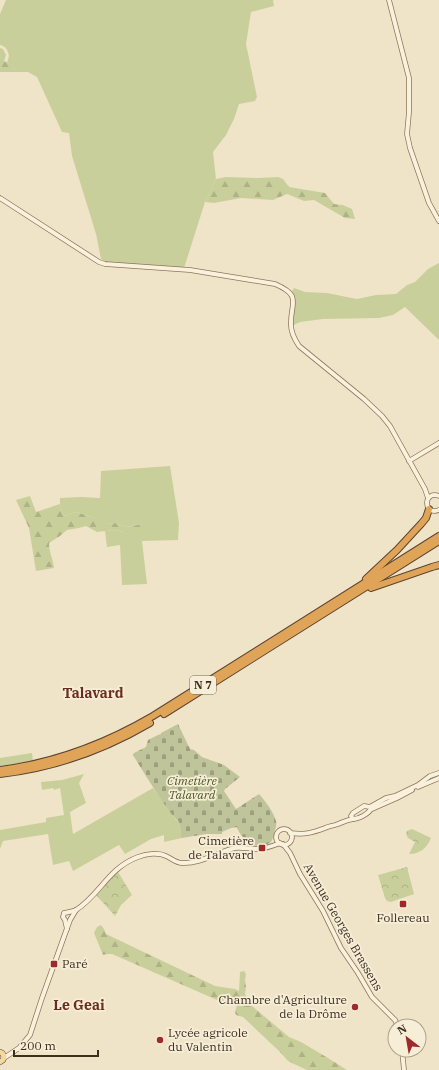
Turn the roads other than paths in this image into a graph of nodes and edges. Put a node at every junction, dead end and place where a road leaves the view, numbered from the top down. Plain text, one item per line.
1 (389, 0) edge
2 (0, 198) edge
3 (439, 221) edge
4 (439, 443) edge
5 (409, 461) junction
6 (425, 489) junction
7 (433, 495) junction
8 (439, 496) edge
9 (428, 498) junction
10 (429, 508) junction
11 (438, 512) edge
12 (439, 536) edge
13 (439, 541) edge
14 (439, 565) edge
15 (357, 588) junction
16 (353, 595) junction
17 (42, 765) junction
18 (30, 768) junction
19 (0, 770) edge
20 (439, 773) edge
21 (0, 774) edge
22 (439, 778) edge
23 (371, 808) junction
24 (352, 817) junction
25 (290, 832) junction
26 (301, 834) junction
27 (276, 839) junction
28 (290, 841) junction
29 (282, 844) junction
30 (268, 847) junction
31 (290, 853) junction
32 (393, 1018) edge
33 (1, 1057) edge
34 (403, 1058) edge
35 (404, 1070) edge

1 - 3 street
2 - 5 street
4 - 5 street
5 - 6 street
6 - 7 street
6 - 9 street
7 - 8 street
7 - 9 street
9 - 10 street
10 - 11 street
10 - 15 highway
12 - 15 highway, N 7
13 - 16 highway, N 7
14 - 16 highway
15 - 17 highway, N 7
16 - 17 highway, N 7
17 - 18 highway, N 7
18 - 19 highway, N 7
18 - 21 highway, N 7
20 - 23 street
22 - 23 street
23 - 24 street
23 - 24 street
24 - 26 street
25 - 26 street
25 - 27 street
25 - 28 street
26 - 28 street
27 - 29 street
27 - 30 street
28 - 29 street
28 - 31 street, Avenue Georges Brassens
29 - 30 street
29 - 31 street, Avenue Georges Brassens
30 - 33 street
31 - 32 street, Avenue Georges Brassens
34 - 35 street

